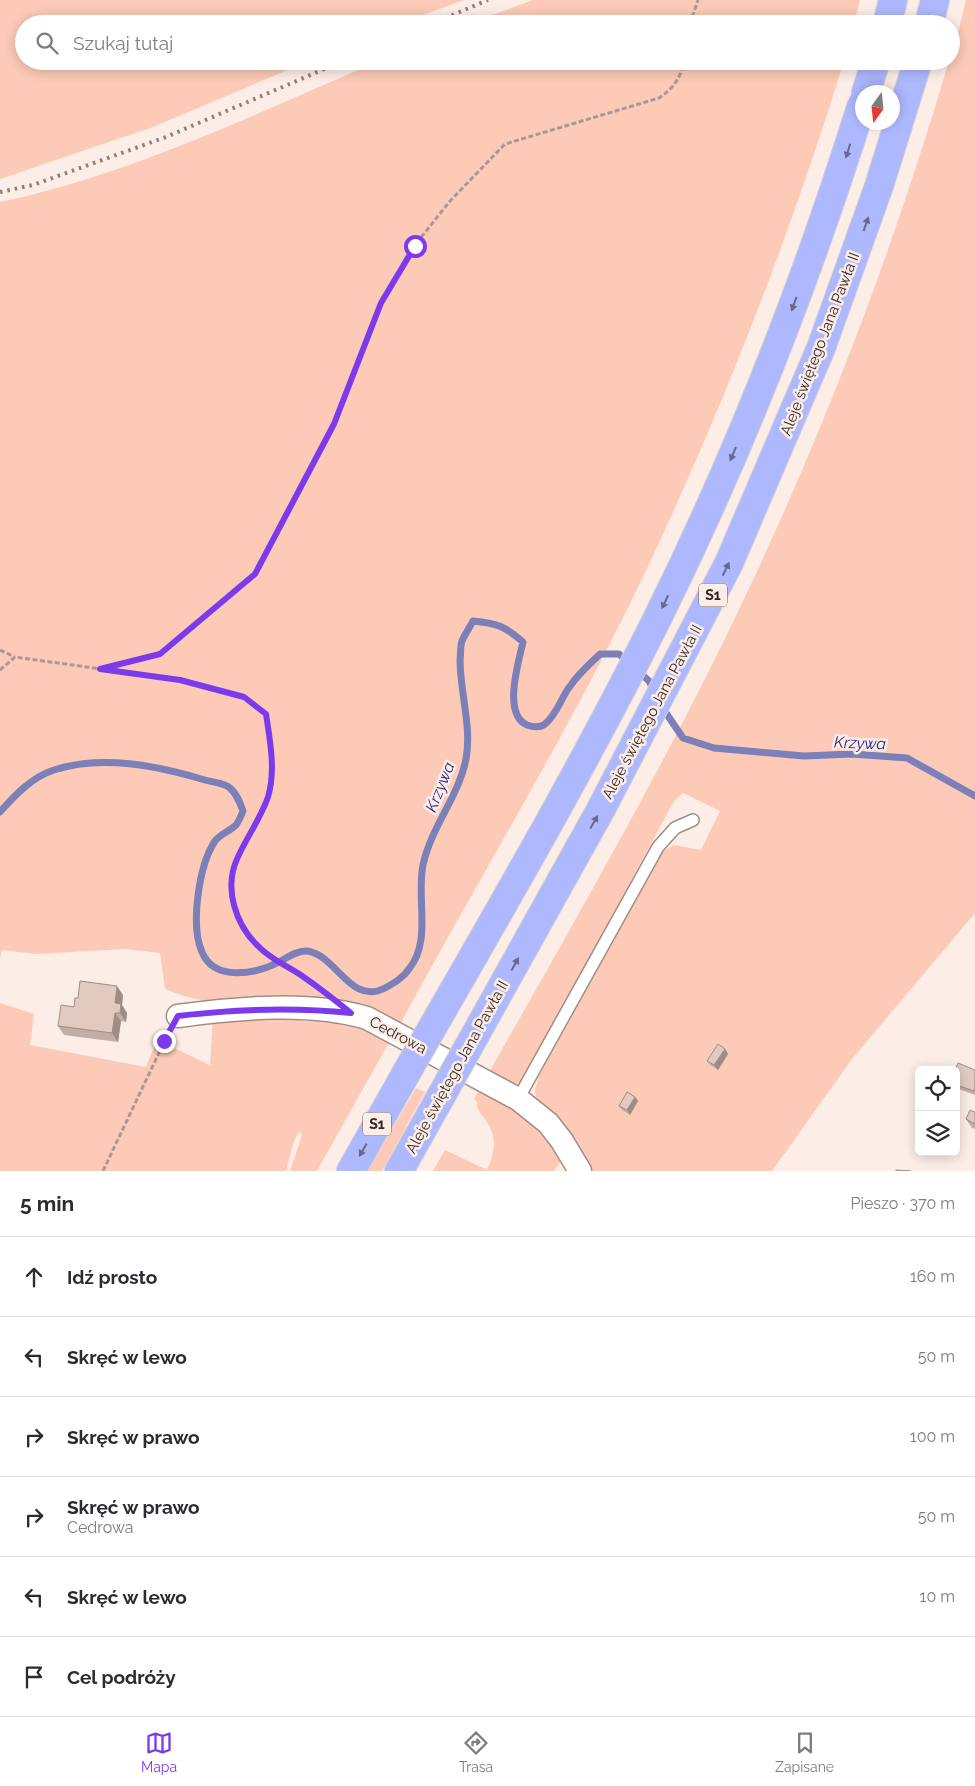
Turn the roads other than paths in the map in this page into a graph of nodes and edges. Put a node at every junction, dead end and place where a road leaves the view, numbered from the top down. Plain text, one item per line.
1 (893, 0) edge
2 (935, 0) edge
3 (889, 15) edge
4 (931, 15) edge
5 (873, 70) edge
6 (915, 70) edge
7 (868, 85) edge
8 (855, 127) edge
9 (693, 820) dead end
10 (178, 1016) road end
11 (518, 1099) junction
12 (575, 1169) edge
13 (351, 1171) edge
14 (399, 1171) edge

1 - 3 highway
2 - 4 highway
5 - 7 highway
14 -> 6 highway, Aleje świętego Jana Pawła II / S1, bridge
8 -> 13 highway, S1, bridge
9 - 11 lane
10 - 11 street, Cedrowa
11 - 12 street, Cedrowa

